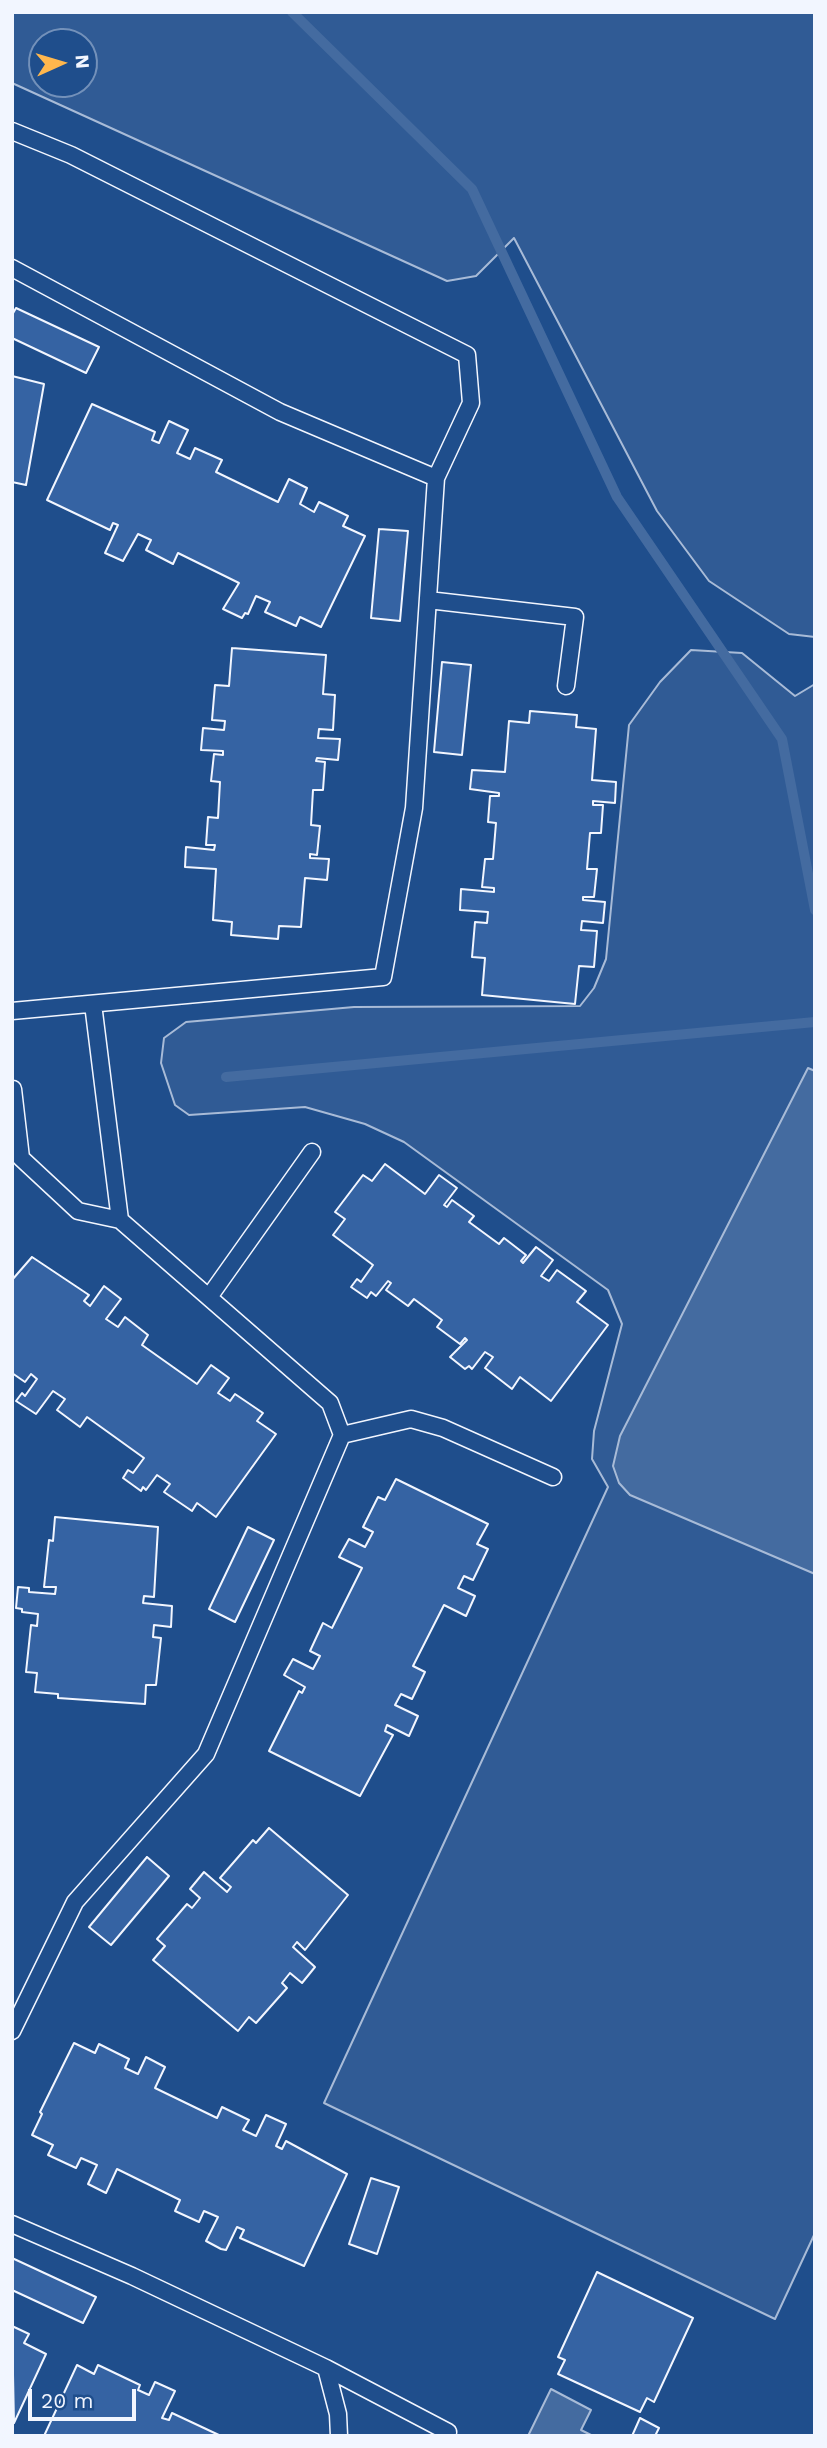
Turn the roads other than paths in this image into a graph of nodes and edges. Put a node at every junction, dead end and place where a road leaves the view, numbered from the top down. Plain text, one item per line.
1 (12, 131) edge
2 (12, 268) edge
3 (436, 478) junction
4 (428, 600) junction
5 (566, 686) dead end
6 (93, 1004) junction
7 (12, 1011) edge
8 (13, 1089) edge
9 (312, 1153) dead end
10 (120, 1220) junction
11 (209, 1297) junction
12 (342, 1434) junction
13 (553, 1477) dead end
14 (12, 2031) edge
15 (12, 2224) edge
16 (326, 2368) junction
17 (447, 2434) edge
18 (339, 2436) edge

1 - 3 lane
2 - 3 lane
3 - 4 lane
4 - 5 lane
4 - 6 lane
6 - 7 lane
6 - 10 lane
8 - 10 lane
9 - 11 lane
10 - 11 lane
11 - 12 lane
12 - 13 lane
12 - 14 lane
15 - 16 lane
16 - 17 lane
16 - 18 lane

